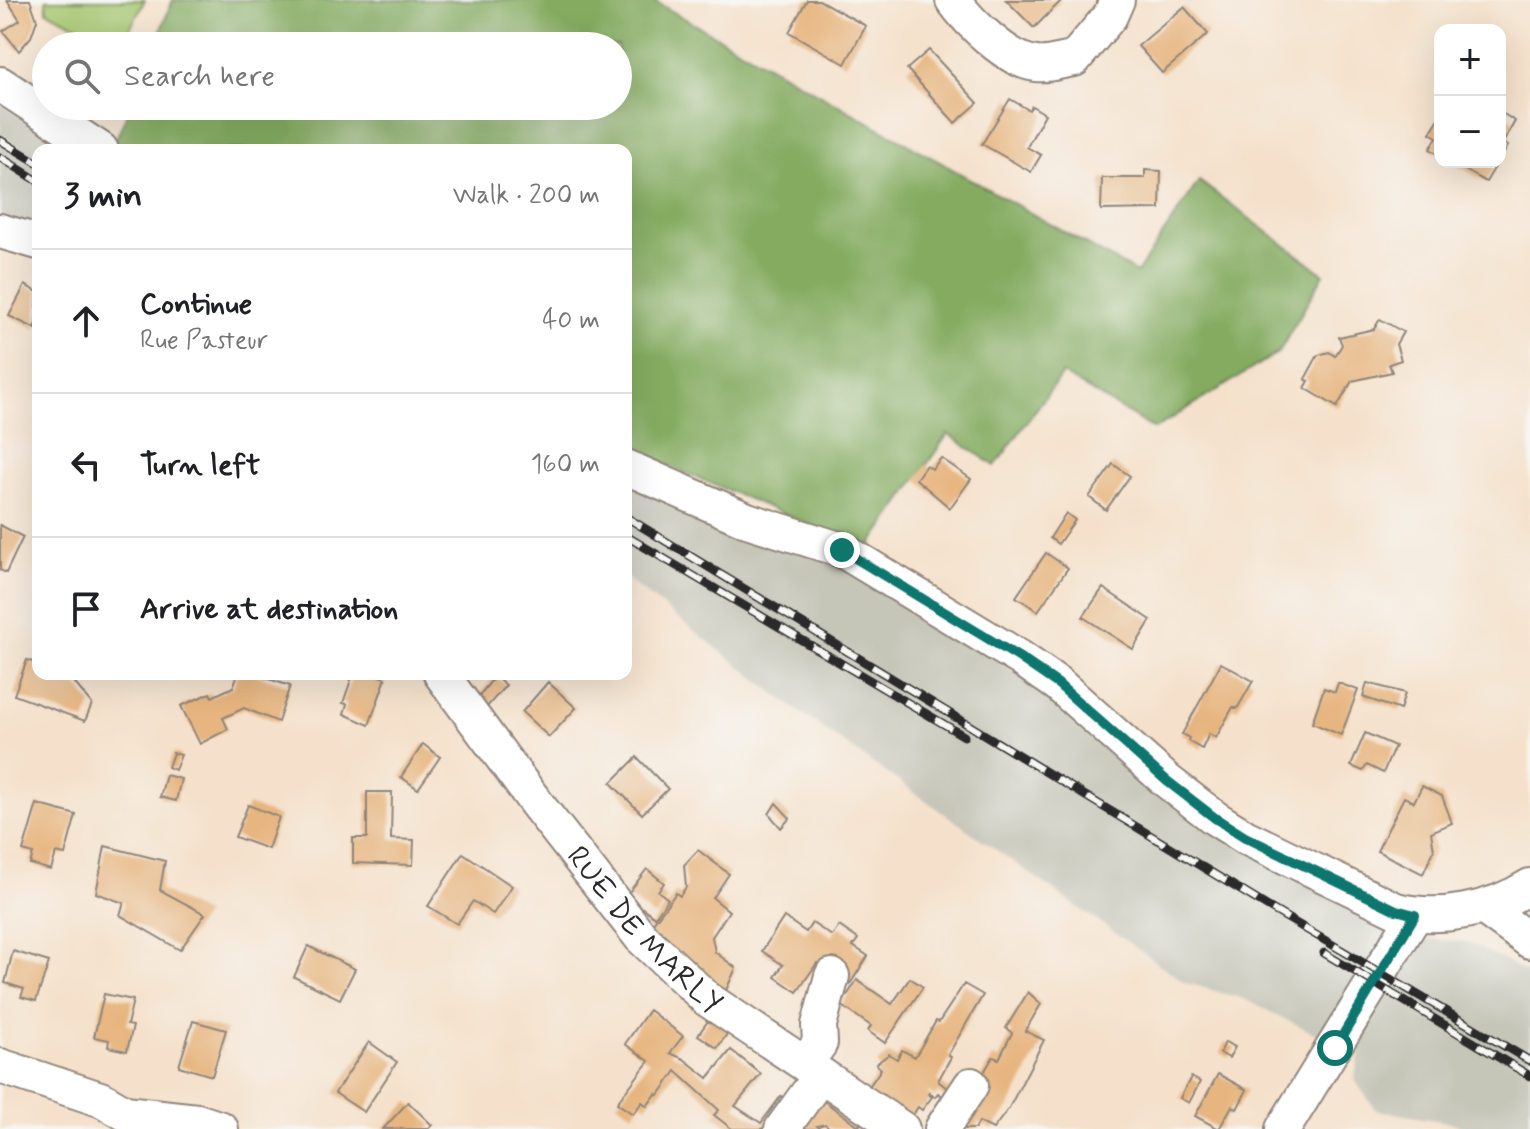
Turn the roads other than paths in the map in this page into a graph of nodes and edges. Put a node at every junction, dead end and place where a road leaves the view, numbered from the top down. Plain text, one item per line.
1 (953, 0) edge
2 (1117, 0) edge
3 (0, 84) edge
4 (32, 105) edge
5 (55, 120) edge
6 (92, 144) edge
7 (0, 231) edge
8 (32, 240) edge
9 (632, 470) edge
10 (445, 680) edge
11 (1530, 886) edge
12 (1483, 907) junction
13 (1415, 915) junction
14 (1530, 941) edge
15 (832, 976) dead end
16 (0, 1066) edge
17 (813, 1070) junction
18 (971, 1085) dead end
19 (213, 1126) edge
20 (782, 1129) edge
21 (902, 1129) edge
22 (942, 1129) edge
23 (1283, 1129) edge

1 - 2 street
3 - 4 street
5 - 6 street
7 - 8 street
9 - 13 street
10 - 17 street, RUE DE MARLY
11 - 12 street
12 - 13 street
12 - 14 street
13 - 23 street
15 - 17 street
16 - 19 street
17 - 20 street
17 - 21 street, RUE DE MARLY
18 - 22 street

